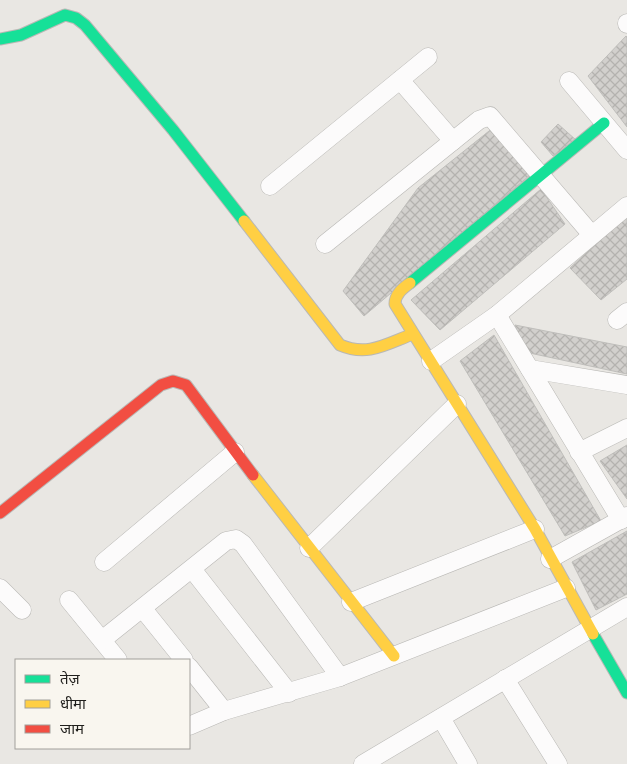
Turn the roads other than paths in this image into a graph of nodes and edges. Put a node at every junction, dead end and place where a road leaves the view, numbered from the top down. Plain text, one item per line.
1 (0, 39) edge
2 (428, 57) dead end
3 (400, 80) junction
4 (569, 81) dead end
5 (604, 123) junction
6 (453, 141) junction
7 (627, 150) edge
8 (541, 175) junction
9 (270, 186) dead end
10 (627, 206) edge
11 (592, 235) junction
12 (325, 244) dead end
13 (497, 315) junction
14 (413, 334) junction
15 (431, 361) junction
16 (530, 368) junction
17 (627, 385) edge
18 (457, 404) junction
19 (627, 428) edge
20 (235, 452) junction
21 (579, 452) junction
22 (0, 513) edge
23 (624, 518) edge
24 (535, 529) junction
25 (309, 548) junction
26 (550, 559) junction
27 (104, 562) dead end
28 (192, 569) junction
29 (0, 588) edge
30 (566, 588) junction
31 (69, 600) dead end
32 (351, 602) junction
33 (627, 607) edge
34 (143, 609) junction
35 (22, 610) dead end
36 (590, 629) junction
37 (102, 640) junction
38 (394, 656) junction
39 (117, 659) edge
40 (183, 659) edge
41 (190, 668) edge
42 (340, 677) junction
43 (505, 679) junction
44 (289, 693) junction
45 (627, 693) edge
46 (224, 712) junction
47 (441, 718) junction
48 (190, 726) edge
49 (371, 762) edge
50 (468, 764) edge
51 (558, 764) edge

1 - 14 street
2 - 3 street
3 - 6 street
3 - 9 street
4 - 5 street
5 - 7 street
5 - 8 street
6 - 8 street
6 - 12 street
8 - 11 street
8 - 14 street
10 - 11 street
11 - 13 street
13 - 15 street
13 - 16 street
14 - 15 street
15 - 18 street
16 - 17 street
16 - 21 street
18 - 24 street
18 - 25 street
19 - 21 street
20 - 22 street
20 - 25 street
20 - 27 street
21 - 23 street
23 - 26 street
24 - 26 street
24 - 32 street
25 - 32 street
26 - 30 street
28 - 34 street
28 - 42 street
28 - 44 street
29 - 35 street
30 - 36 street
30 - 38 street
31 - 37 street
32 - 38 street
33 - 36 street
34 - 37 street
34 - 40 street
36 - 43 street
36 - 45 street
37 - 39 street
38 - 42 street
41 - 46 street
42 - 44 street
43 - 47 street
43 - 51 street
44 - 46 street
46 - 48 street
47 - 49 street
47 - 50 street

